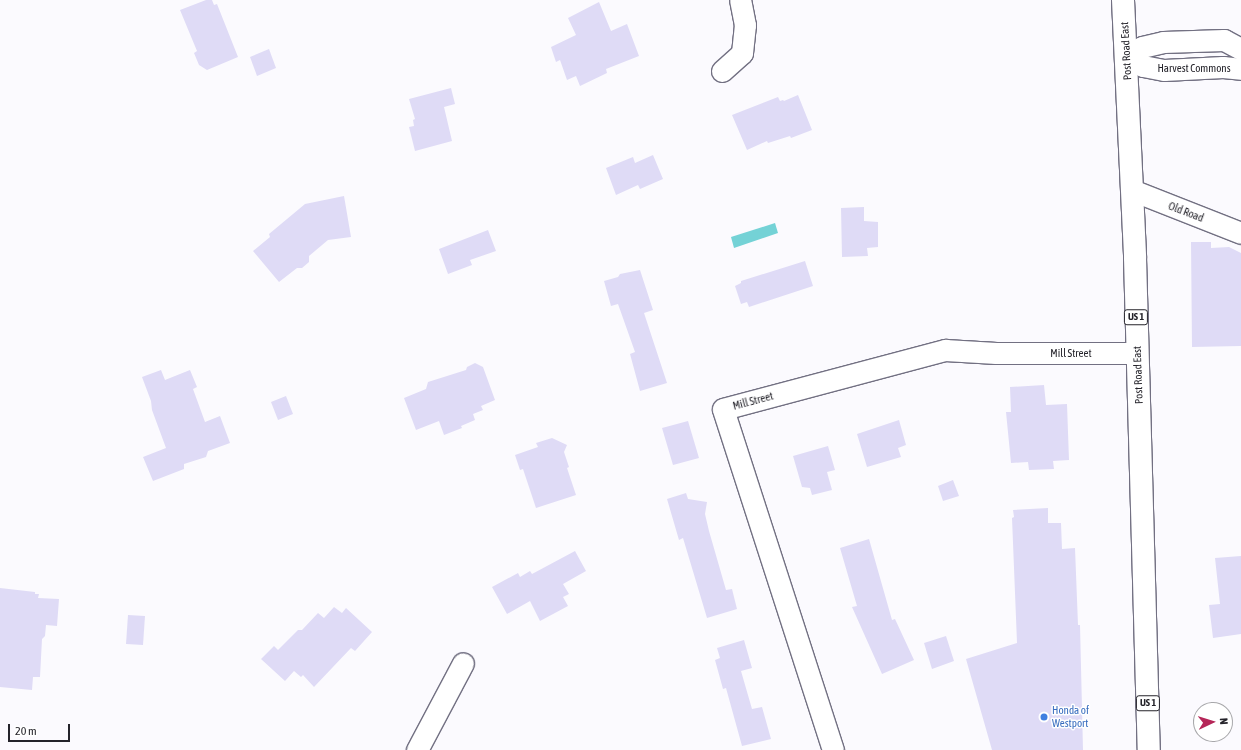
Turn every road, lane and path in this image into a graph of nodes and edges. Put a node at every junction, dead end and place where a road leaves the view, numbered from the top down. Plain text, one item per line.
1 (740, 0) edge
2 (1123, 0) edge
3 (1241, 49) edge
4 (1126, 57) junction
5 (1241, 69) edge
6 (722, 72) dead end
7 (1132, 190) junction
8 (1241, 233) edge
9 (1137, 354) junction
10 (463, 663) dead end
11 (417, 750) edge
12 (833, 750) edge
13 (1149, 750) edge

1 - 6 street
2 - 4 main road, Post Road East / US 1
3 - 4 street, Harvest Commons
4 - 5 street, Harvest Commons
4 - 7 main road, Post Road East / US 1
7 - 8 street, Old Road
7 - 9 main road, Post Road East / US 1
9 - 12 street, Mill Street
9 - 13 main road, Post Road East / US 1
10 - 11 street

